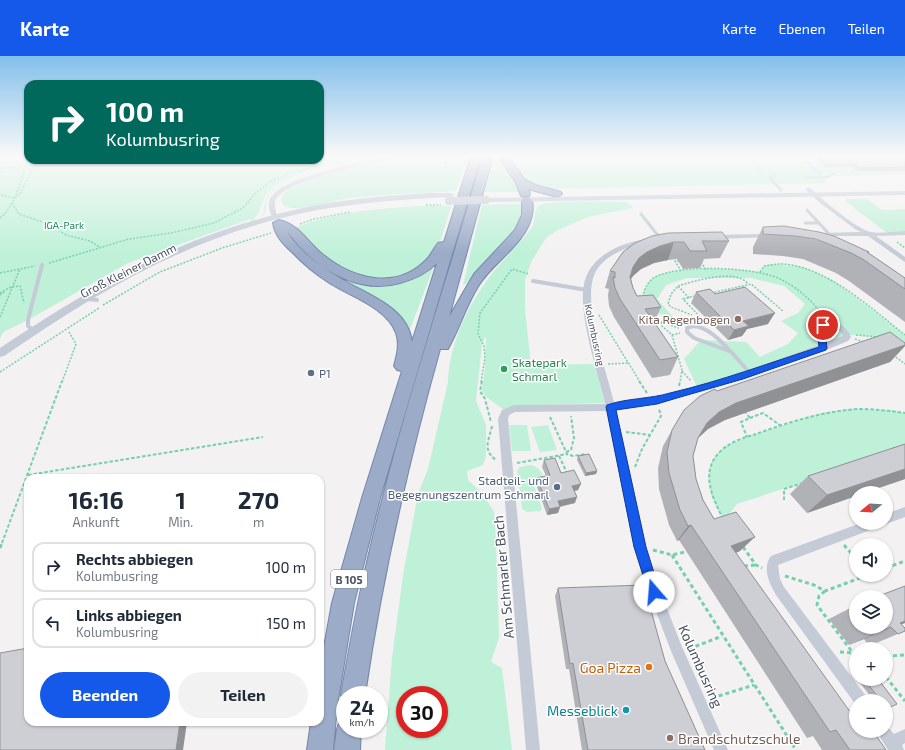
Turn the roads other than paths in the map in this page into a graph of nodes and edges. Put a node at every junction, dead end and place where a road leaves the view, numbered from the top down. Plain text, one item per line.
1 (285, 188) edge
2 (466, 188) edge
3 (479, 188) edge
4 (523, 188) edge
5 (536, 188) edge
6 (873, 188) edge
7 (780, 190) joint
8 (813, 191) junction
9 (905, 193) edge
10 (558, 194) junction
11 (823, 195) junction
12 (526, 197) junction
13 (487, 198) junction
14 (807, 210) dead end
15 (641, 214) dead end
16 (277, 220) junction
17 (806, 223) dead end
18 (819, 223) junction
19 (455, 226) junction
20 (905, 233) edge
21 (870, 234) junction
22 (809, 235) edge
23 (830, 235) junction
24 (778, 236) edge
25 (709, 237) edge
26 (660, 238) junction
27 (672, 238) edge
28 (836, 241) edge
29 (905, 260) edge
30 (42, 265) road end
31 (533, 281) dead end
32 (587, 290) junction
33 (83, 298) junction
34 (97, 300) junction
35 (33, 330) junction
36 (823, 348) junction
37 (729, 351) junction
38 (0, 353) edge
39 (430, 359) junction
40 (0, 362) edge
41 (750, 373) junction
42 (611, 407) junction
43 (397, 412) junction
44 (905, 512) edge
45 (893, 516) edge
46 (856, 530) edge
47 (355, 686) edge
48 (856, 694) edge
49 (324, 721) edge
50 (323, 726) edge
51 (905, 736) edge
52 (348, 738) edge
53 (891, 741) edge
54 (320, 750) edge
55 (347, 750) edge
56 (532, 750) edge
57 (721, 750) edge

1 - 16 street
2 - 19 highway, B 105
3 - 39 highway, B 105
4 - 12 highway
5 - 10 highway
6 - 8 street
7 - 8 street
7 - 10 street
8 - 11 street
8 - 12 street
8 - 21 street
9 - 11 street
10 - 12 street
11 - 21 street
12 - 13 street, Groß Kleiner Damm
12 - 13 street, Groß Kleiner Damm
12 - 39 highway
13 - 16 street, Groß Kleiner Damm, bridge
14 - 18 lane
15 - 26 lane
16 - 19 highway
16 - 33 street, Groß Kleiner Damm
16 - 34 street, Groß Kleiner Damm
16 - 43 highway
17 - 18 lane
18 - 23 lane
19 - 43 highway, B 105
20 - 21 street
21 - 23 street
21 - 29 street
22 - 23 street
23 - 28 street
24 - 25 street
26 - 27 street, Kolumbusring
26 - 32 street, Kolumbusring
30 - 35 lane
31 - 32 lane
32 - 42 street, Kolumbusring
33 - 34 lane
33 - 35 street, Groß Kleiner Damm
34 - 40 street, Groß Kleiner Damm
35 - 38 street, Groß Kleiner Damm
36 - 36 street
36 - 41 street
37 - 37 lane
37 - 41 lane
39 - 47 highway, B 105
41 - 42 street
42 - 56 street, Am Schmarler Bach
42 - 57 street, Kolumbusring
43 - 49 highway, B 105
44 - 45 street
46 - 48 street
50 - 54 highway, B 105
51 - 53 street
52 - 55 highway

